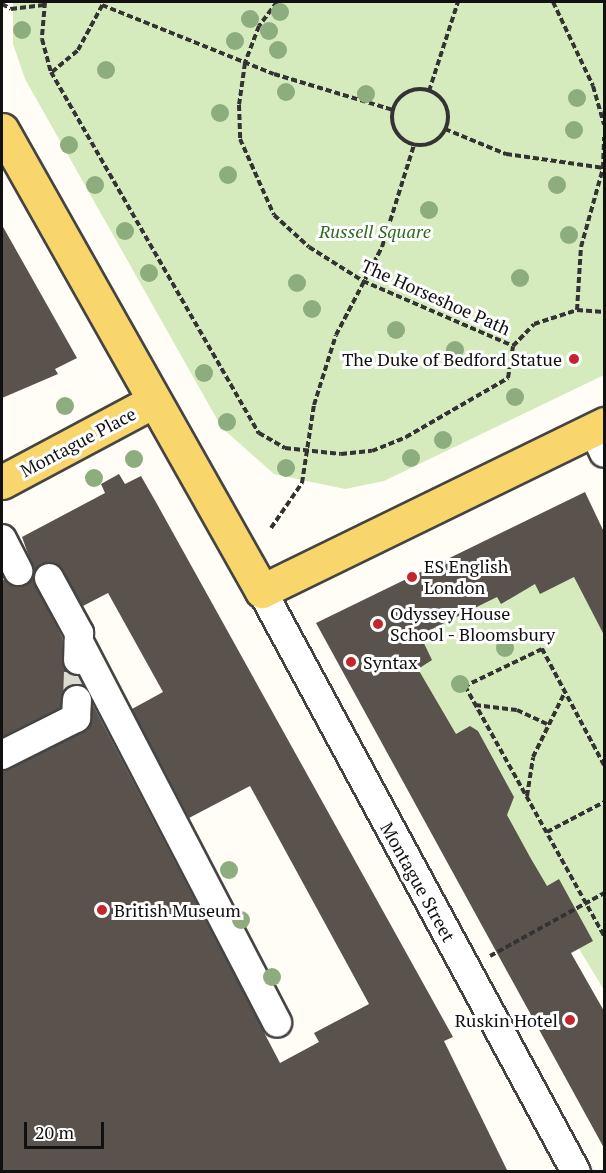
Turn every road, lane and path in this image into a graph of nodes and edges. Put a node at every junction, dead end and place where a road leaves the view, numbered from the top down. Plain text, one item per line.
1 (277, 2) edge
2 (458, 2) edge
3 (553, 2) edge
4 (103, 3) edge
5 (2, 4) edge
6 (44, 4) edge
7 (245, 63) junction
8 (51, 72) junction
9 (429, 91) junction
10 (393, 110) junction
11 (604, 124) edge
12 (446, 129) junction
13 (2, 130) edge
14 (604, 137) edge
15 (414, 144) junction
16 (604, 168) edge
17 (363, 281) junction
18 (577, 310) junction
19 (604, 312) edge
20 (513, 346) junction
21 (154, 401) junction
22 (601, 435) edge
23 (310, 451) junction
24 (2, 482) edge
25 (271, 528) dead end
26 (2, 539) edge
27 (18, 571) dead end
28 (49, 578) dead end
29 (262, 591) junction
30 (79, 642) junction
31 (78, 671) tunnel mouth
32 (565, 692) junction
33 (77, 700) tunnel mouth
34 (475, 705) junction
35 (547, 724) junction
36 (2, 755) edge
37 (604, 765) edge
38 (527, 797) junction
39 (604, 802) edge
40 (547, 832) junction
41 (604, 893) edge
42 (586, 902) junction
43 (604, 936) edge
44 (466, 970) junction
45 (277, 1023) dead end
46 (576, 1172) edge

1 - 7 path, The Horseshoe Path
2 - 9 path
3 - 11 path
4 - 7 path
4 - 8 path
5 - 6 path
6 - 8 path
7 - 10 path
7 - 17 path, The Horseshoe Path
8 - 23 path
9 - 10 path
9 - 12 path
10 - 15 path
12 - 15 path
12 - 16 path
13 - 21 main road
14 - 16 path
15 - 17 path
16 - 18 path
17 - 20 path, The Horseshoe Path
17 - 23 path
18 - 19 path
18 - 20 path
20 - 23 path
21 - 24 main road, Montague Place
21 - 29 main road
22 - 29 main road
23 - 25 path
26 - 27 street
28 - 30 street
29 - 44 street, Montague Street
30 - 31 street
30 - 45 street
32 - 34 path
32 - 35 path
32 - 37 path
33 - 36 street
34 - 35 path
34 - 38 path
35 - 38 path
38 - 40 path
39 - 40 path
40 - 42 path
41 - 42 path
42 - 43 path
42 - 44 path
44 - 46 street, Montague Street

